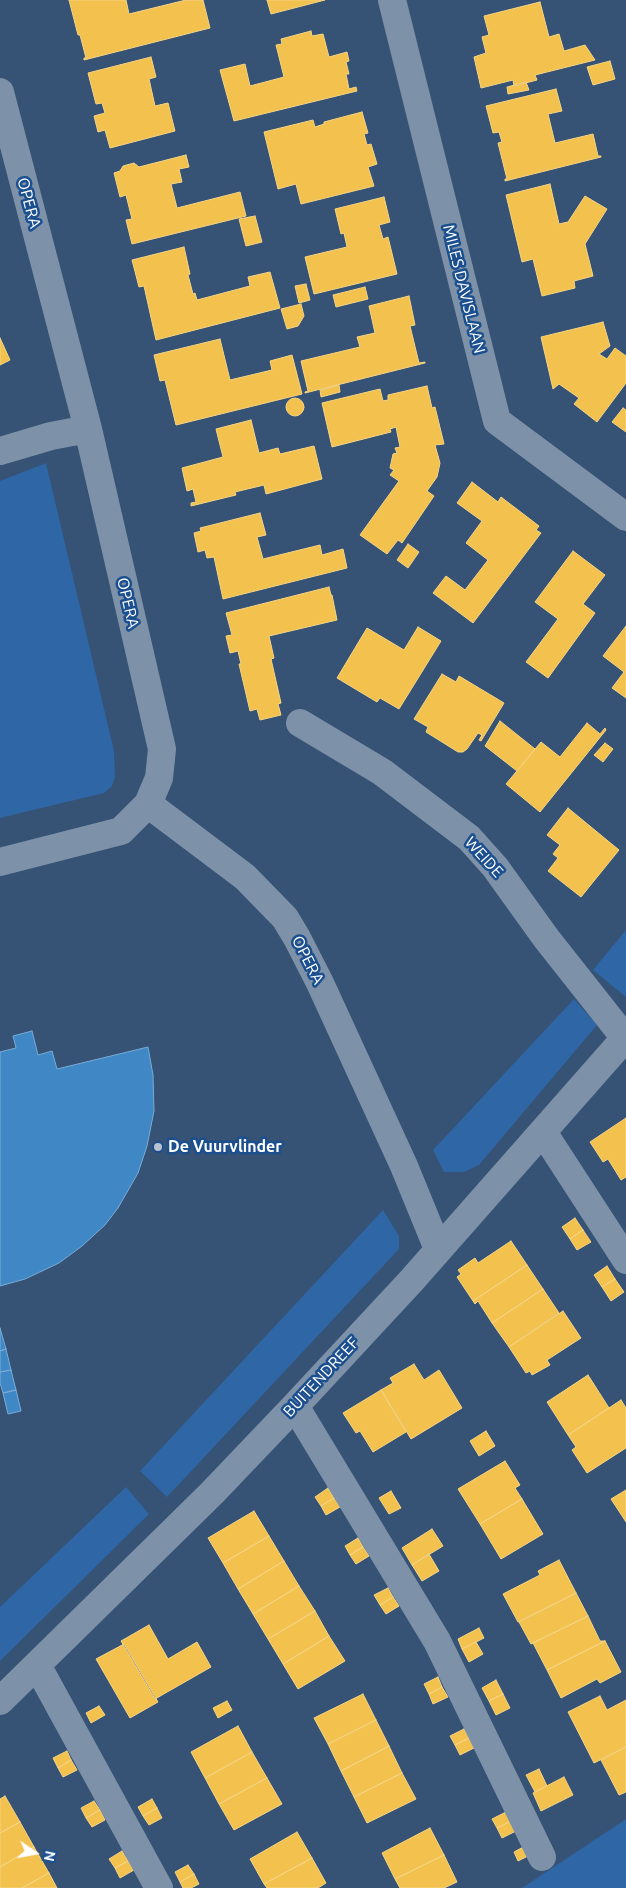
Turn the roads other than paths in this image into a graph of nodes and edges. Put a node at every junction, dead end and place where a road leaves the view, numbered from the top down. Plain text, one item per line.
1 (392, 0) edge
2 (0, 92) edge
3 (88, 429) junction
4 (0, 451) edge
5 (626, 517) edge
6 (300, 723) dead end
7 (148, 804) junction
8 (0, 862) edge
9 (625, 1038) edge
10 (543, 1132) junction
11 (438, 1249) junction
12 (626, 1260) edge
13 (295, 1406) junction
14 (37, 1665) junction
15 (0, 1701) edge
16 (542, 1857) dead end
17 (160, 1888) edge

1 - 5 street, MILES DAVISLAAN
2 - 3 street, OPERA
3 - 4 street
3 - 7 street, OPERA
6 - 9 street, WEIDE
7 - 8 street, OPERA
7 - 11 street, OPERA
9 - 10 street, BUITENDREEF
10 - 11 street, BUITENDREEF
10 - 12 street
11 - 13 street, BUITENDREEF
13 - 14 street, BUITENDREEF
13 - 16 street
14 - 15 street, BUITENDREEF
14 - 17 street

